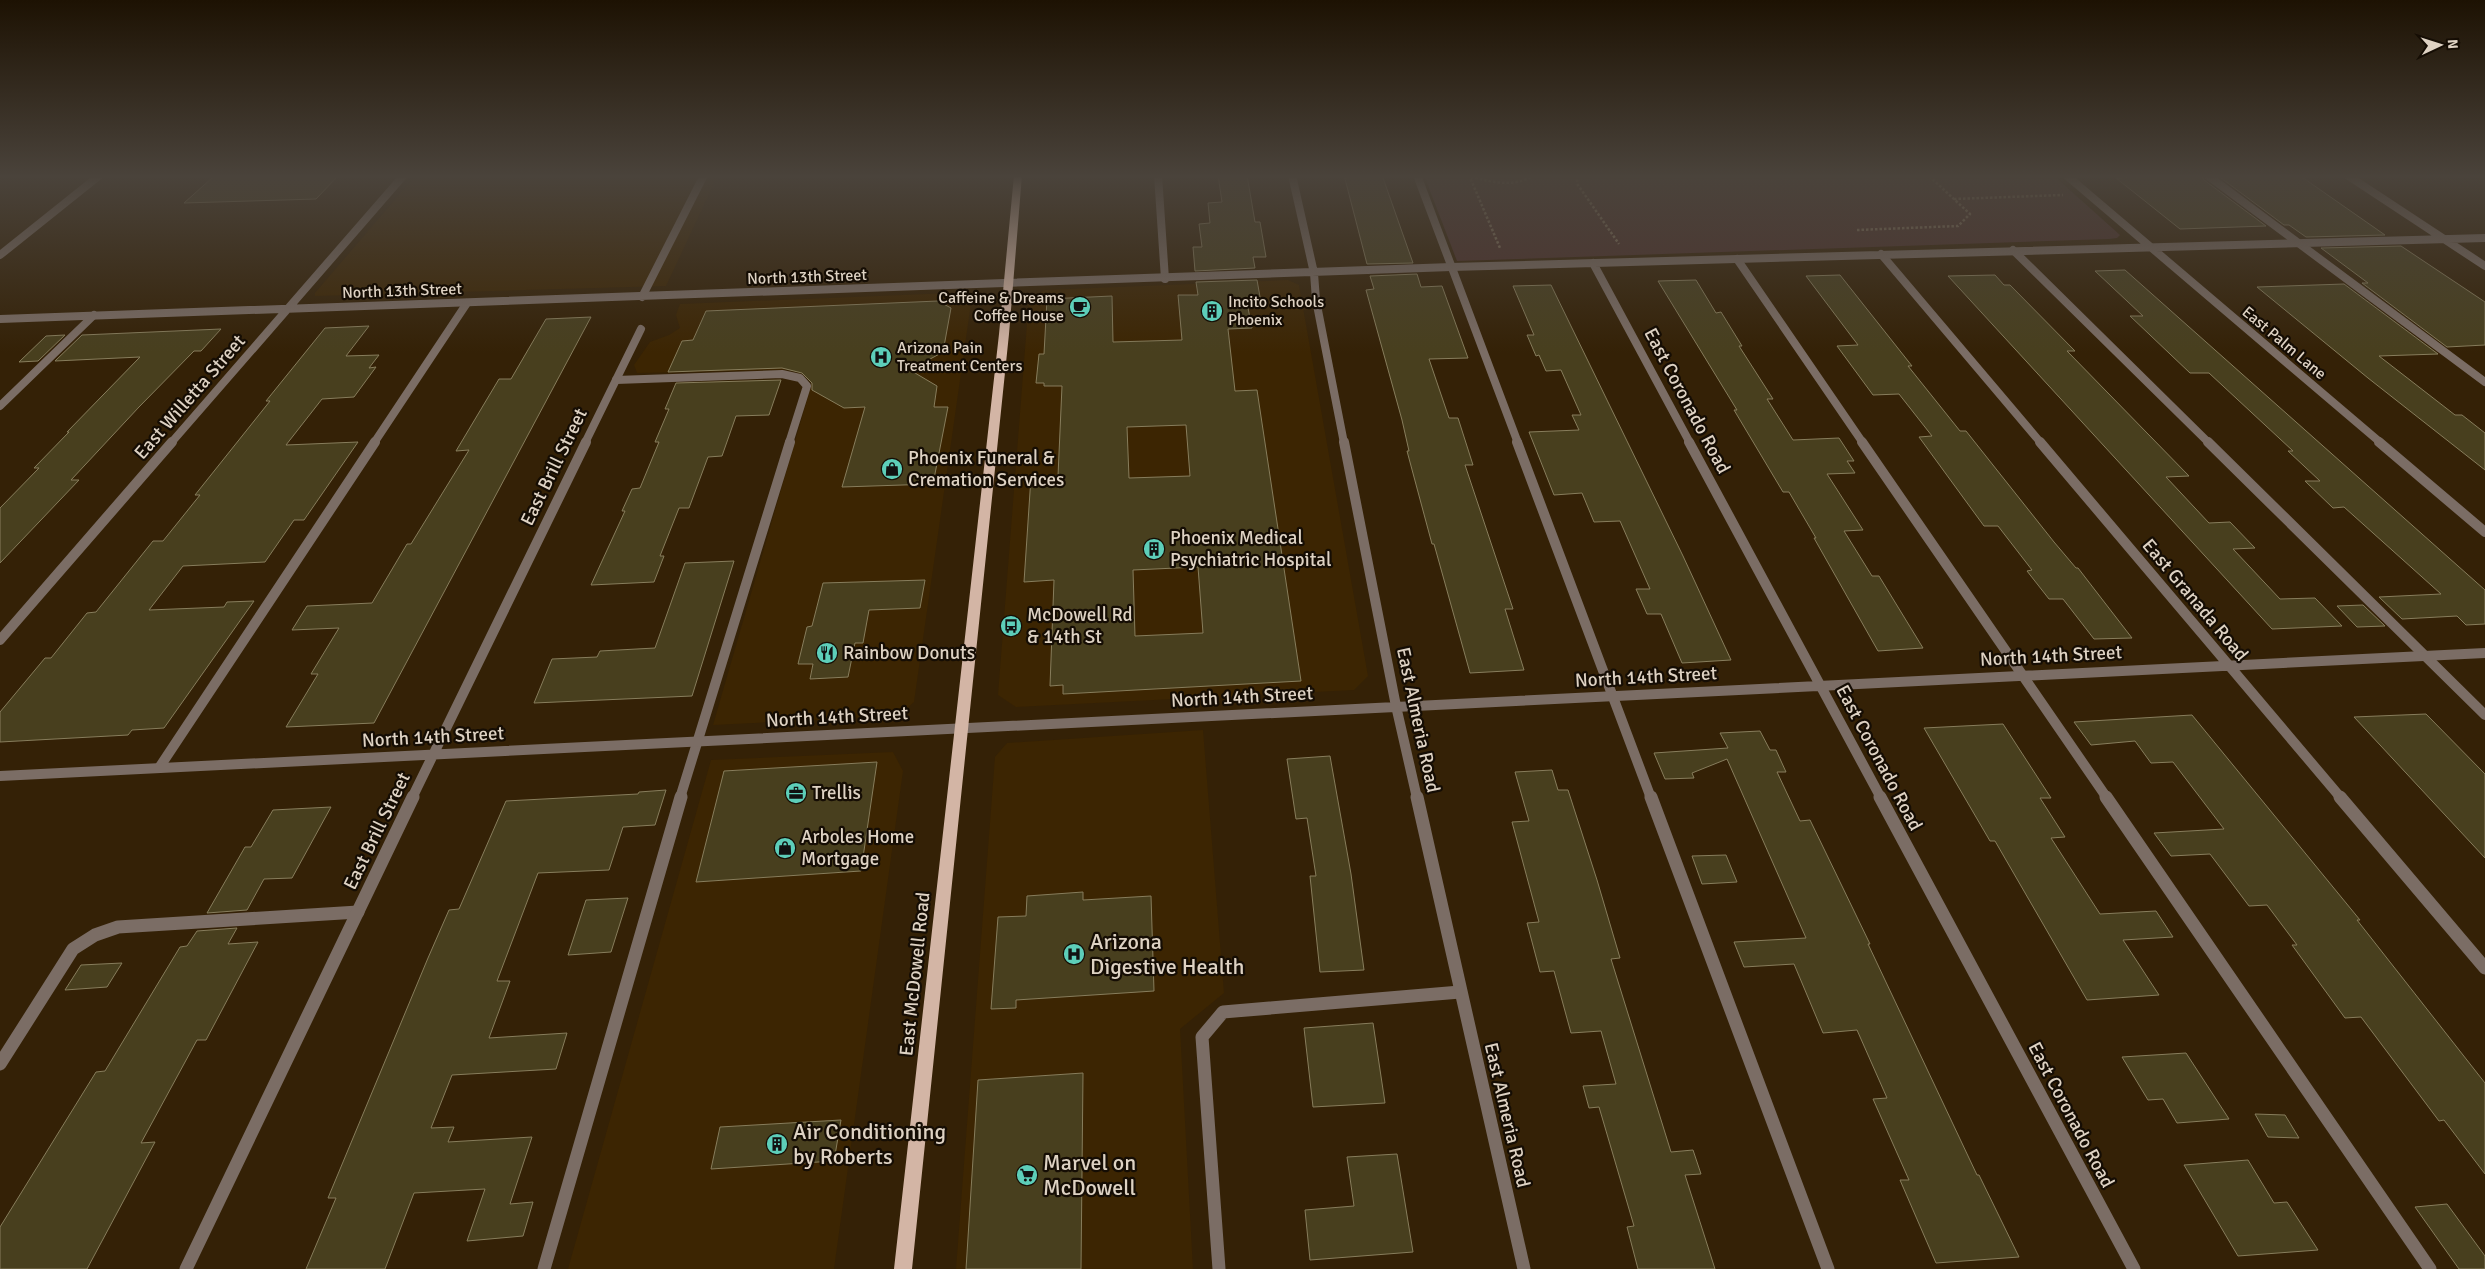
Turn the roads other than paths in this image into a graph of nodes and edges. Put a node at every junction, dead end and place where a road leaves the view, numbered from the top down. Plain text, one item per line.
1 (26, 234) edge
2 (352, 234) edge
3 (674, 234) edge
4 (1013, 234) edge
5 (1162, 234) edge
6 (1305, 234) edge
7 (1439, 234) edge
8 (2136, 234) edge
9 (2286, 234) edge
10 (2437, 234) edge
11 (2485, 238) edge
12 (2444, 239) junction
13 (2296, 242) junction
14 (2150, 246) junction
15 (2013, 250) junction
16 (1881, 254) junction
17 (0, 255) edge
18 (1737, 259) junction
19 (1593, 263) junction
20 (2485, 266) edge
21 (1452, 268) junction
22 (1314, 272) junction
23 (1165, 279) junction
24 (1009, 283) junction
25 (642, 296) junction
26 (467, 303) junction
27 (288, 308) junction
28 (94, 315) junction
29 (0, 319) edge
30 (641, 329) dead end
31 (616, 380) junction
32 (2485, 382) edge
33 (0, 406) edge
34 (2485, 532) edge
35 (0, 640) edge
36 (2485, 652) edge
37 (2424, 656) junction
38 (2227, 665) junction
39 (2023, 675) junction
40 (1820, 686) junction
41 (1611, 696) junction
42 (1396, 706) junction
43 (2485, 716) edge
44 (961, 728) junction
45 (697, 741) junction
46 (433, 754) junction
47 (159, 768) junction
48 (0, 776) edge
49 (358, 912) junction
50 (2485, 968) edge
51 (1460, 992) junction
52 (0, 1064) edge
53 (186, 1269) edge
54 (544, 1269) edge
55 (903, 1269) edge
56 (1219, 1269) edge
57 (1524, 1269) edge
58 (1828, 1269) edge
59 (2134, 1269) edge
60 (2430, 1269) edge

1 - 17 street
2 - 27 street, East Willetta Street
3 - 25 street
4 - 24 main road, East McDowell Road
5 - 23 street
6 - 22 street, East Almeria Road
7 - 21 street
8 - 14 street, East Palm Lane
9 - 13 street
10 - 12 street
11 - 12 street, North 13th Street
12 - 13 street, North 13th Street
12 - 20 street
13 - 14 street, North 13th Street
13 - 32 street
14 - 15 street, North 13th Street
14 - 34 street, East Palm Lane
15 - 16 street, North 13th Street
15 - 37 street
16 - 18 street, North 13th Street
16 - 38 street, East Granada Road
18 - 19 street, North 13th Street
18 - 39 street
19 - 21 street, North 13th Street
19 - 40 street, East Coronado Road
21 - 22 street, North 13th Street
21 - 41 street
22 - 23 street, North 13th Street
22 - 42 street, East Almeria Road
23 - 24 street, North 13th Street
24 - 25 street, North 13th Street
24 - 44 main road, East McDowell Road
25 - 26 street, North 13th Street
26 - 27 street, North 13th Street
26 - 47 street
27 - 28 street, North 13th Street
27 - 35 street, East Willetta Street
28 - 29 street, North 13th Street
28 - 33 street
30 - 31 street, East Brill Street
31 - 45 street
31 - 46 street, East Brill Street
36 - 37 street, North 14th Street
37 - 38 street, North 14th Street
37 - 43 street
38 - 39 street, North 14th Street
38 - 50 street, East Granada Road
39 - 40 street, North 14th Street
39 - 60 street
40 - 41 street, North 14th Street
40 - 59 street, East Coronado Road
41 - 42 street, North 14th Street
41 - 58 street
42 - 44 street, North 14th Street
42 - 51 street, East Almeria Road
44 - 45 street, North 14th Street
44 - 55 main road, East McDowell Road
45 - 46 street, North 14th Street
45 - 54 street
46 - 47 street, North 14th Street
46 - 49 street, East Brill Street
47 - 48 street, North 14th Street
49 - 52 street
49 - 53 street, East Brill Street
51 - 56 street
51 - 57 street, East Almeria Road

